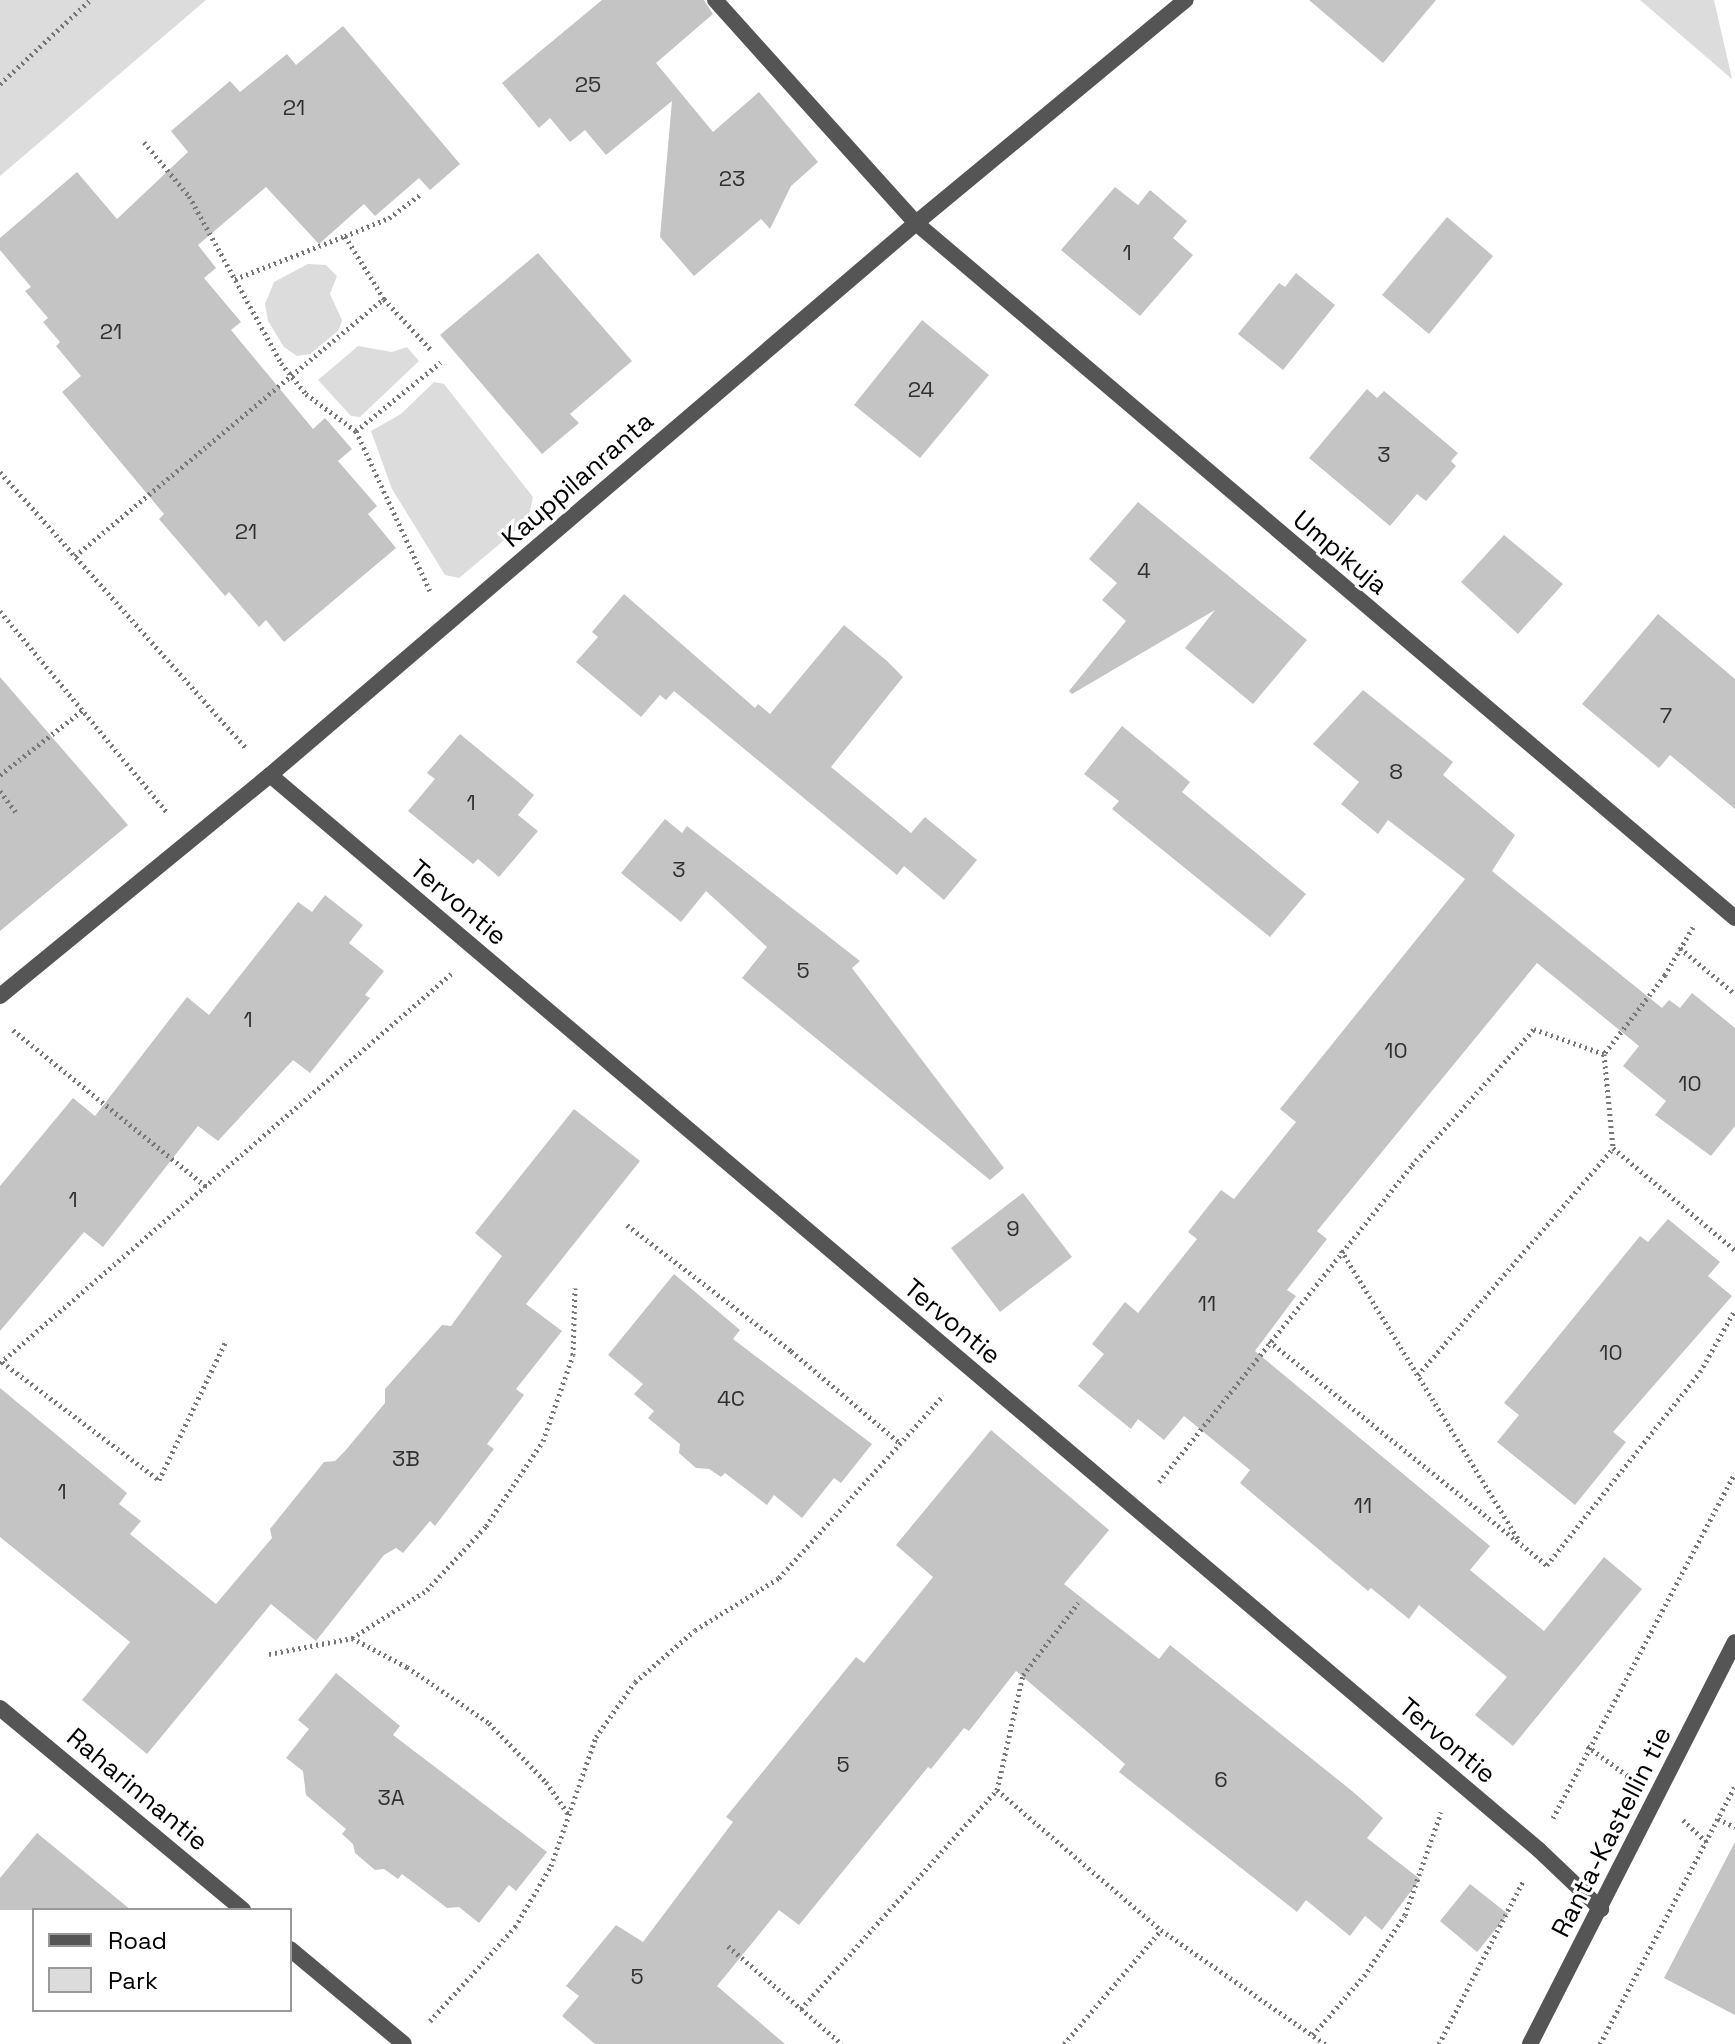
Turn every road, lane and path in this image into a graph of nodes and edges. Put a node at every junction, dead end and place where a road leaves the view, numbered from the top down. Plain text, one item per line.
1 (90, 0) edge
2 (715, 0) edge
3 (1186, 0) edge
4 (0, 84) edge
5 (144, 142) dead end
6 (421, 194) dead end
7 (916, 223) junction
8 (345, 236) junction
9 (235, 279) junction
10 (384, 299) junction
11 (431, 350) dead end
12 (441, 362) dead end
13 (293, 377) junction
14 (356, 431) junction
15 (0, 472) edge
16 (75, 556) junction
17 (0, 611) edge
18 (445, 625) junction
19 (83, 710) junction
20 (0, 775) edge
21 (270, 775) junction
22 (0, 791) edge
23 (16, 812) dead end
24 (190, 841) junction
25 (1735, 918) edge
26 (478, 950) junction
27 (1735, 994) edge
28 (0, 996) edge
29 (0, 1019) edge
30 (1604, 1054) junction
31 (1613, 1148) junction
32 (208, 1188) junction
33 (627, 1225) dead end
34 (1341, 1250) junction
35 (1735, 1250) edge
36 (575, 1288) dead end
37 (1735, 1310) edge
38 (226, 1341) dead end
39 (1269, 1341) junction
40 (1, 1362) edge
41 (969, 1368) junction
42 (1418, 1375) junction
43 (900, 1443) junction
44 (1735, 1473) edge
45 (1137, 1509) junction
46 (1522, 1545) junction
47 (1078, 1603) dead end
48 (352, 1638) junction
49 (1735, 1642) edge
50 (269, 1654) dead end
51 (0, 1708) edge
52 (1453, 1777) junction
53 (1735, 1786) edge
54 (997, 1790) junction
55 (568, 1814) junction
56 (1718, 1819) junction
57 (1735, 1827) edge
58 (1539, 1850) junction
59 (241, 1908) edge
60 (1601, 1909) junction
61 (1161, 1930) junction
62 (728, 1946) dead end
63 (292, 1951) edge
64 (801, 2009) junction
65 (420, 2032) dead end
66 (1313, 2035) junction
67 (404, 2044) edge
68 (842, 2044) edge
69 (1064, 2044) edge
70 (1325, 2044) edge
71 (1439, 2044) edge
72 (1530, 2044) edge
73 (1600, 2044) edge

1 - 4 path
2 - 7 street, Umpikuja
3 - 7 street, Kauppilanranta
5 - 9 path
6 - 8 path
7 - 18 street, Kauppilanranta
7 - 25 street, Umpikuja
8 - 9 path
8 - 10 path
9 - 13 path
10 - 11 path
10 - 13 path
12 - 14 path
13 - 14 path
13 - 16 path
14 - 18 path
15 - 16 path
16 - 21 path
17 - 19 path
18 - 21 street, Kauppilanranta
19 - 20 path
19 - 24 path
21 - 24 street, Kauppilanranta
21 - 26 street, Tervontie
22 - 23 path
24 - 28 street, Kauppilanranta
26 - 32 path
26 - 41 street, Tervontie
27 - 30 path
29 - 32 path
30 - 31 path
30 - 34 path
31 - 35 path
31 - 42 path
32 - 40 path
33 - 43 path
34 - 39 path
34 - 42 path
36 - 48 path
37 - 46 path
38 - 40 path
39 - 45 path
39 - 46 path
41 - 43 path
41 - 45 street, Tervontie
42 - 46 path
43 - 55 path
44 - 58 path
45 - 52 street, Tervontie
47 - 54 path
48 - 50 path
48 - 55 path
49 - 60 street, Ranta-Kastellin tie
51 - 59 street, Raharinnantie
52 - 58 street, Tervontie
52 - 66 path
53 - 56 path
54 - 61 path
54 - 64 path
55 - 65 path
56 - 57 path
56 - 73 path
58 - 60 street, Tervontie
58 - 71 path
60 - 72 street, Ranta-Kastellin tie
61 - 66 path
61 - 69 path
62 - 64 path
63 - 67 street
64 - 68 path
66 - 70 path

